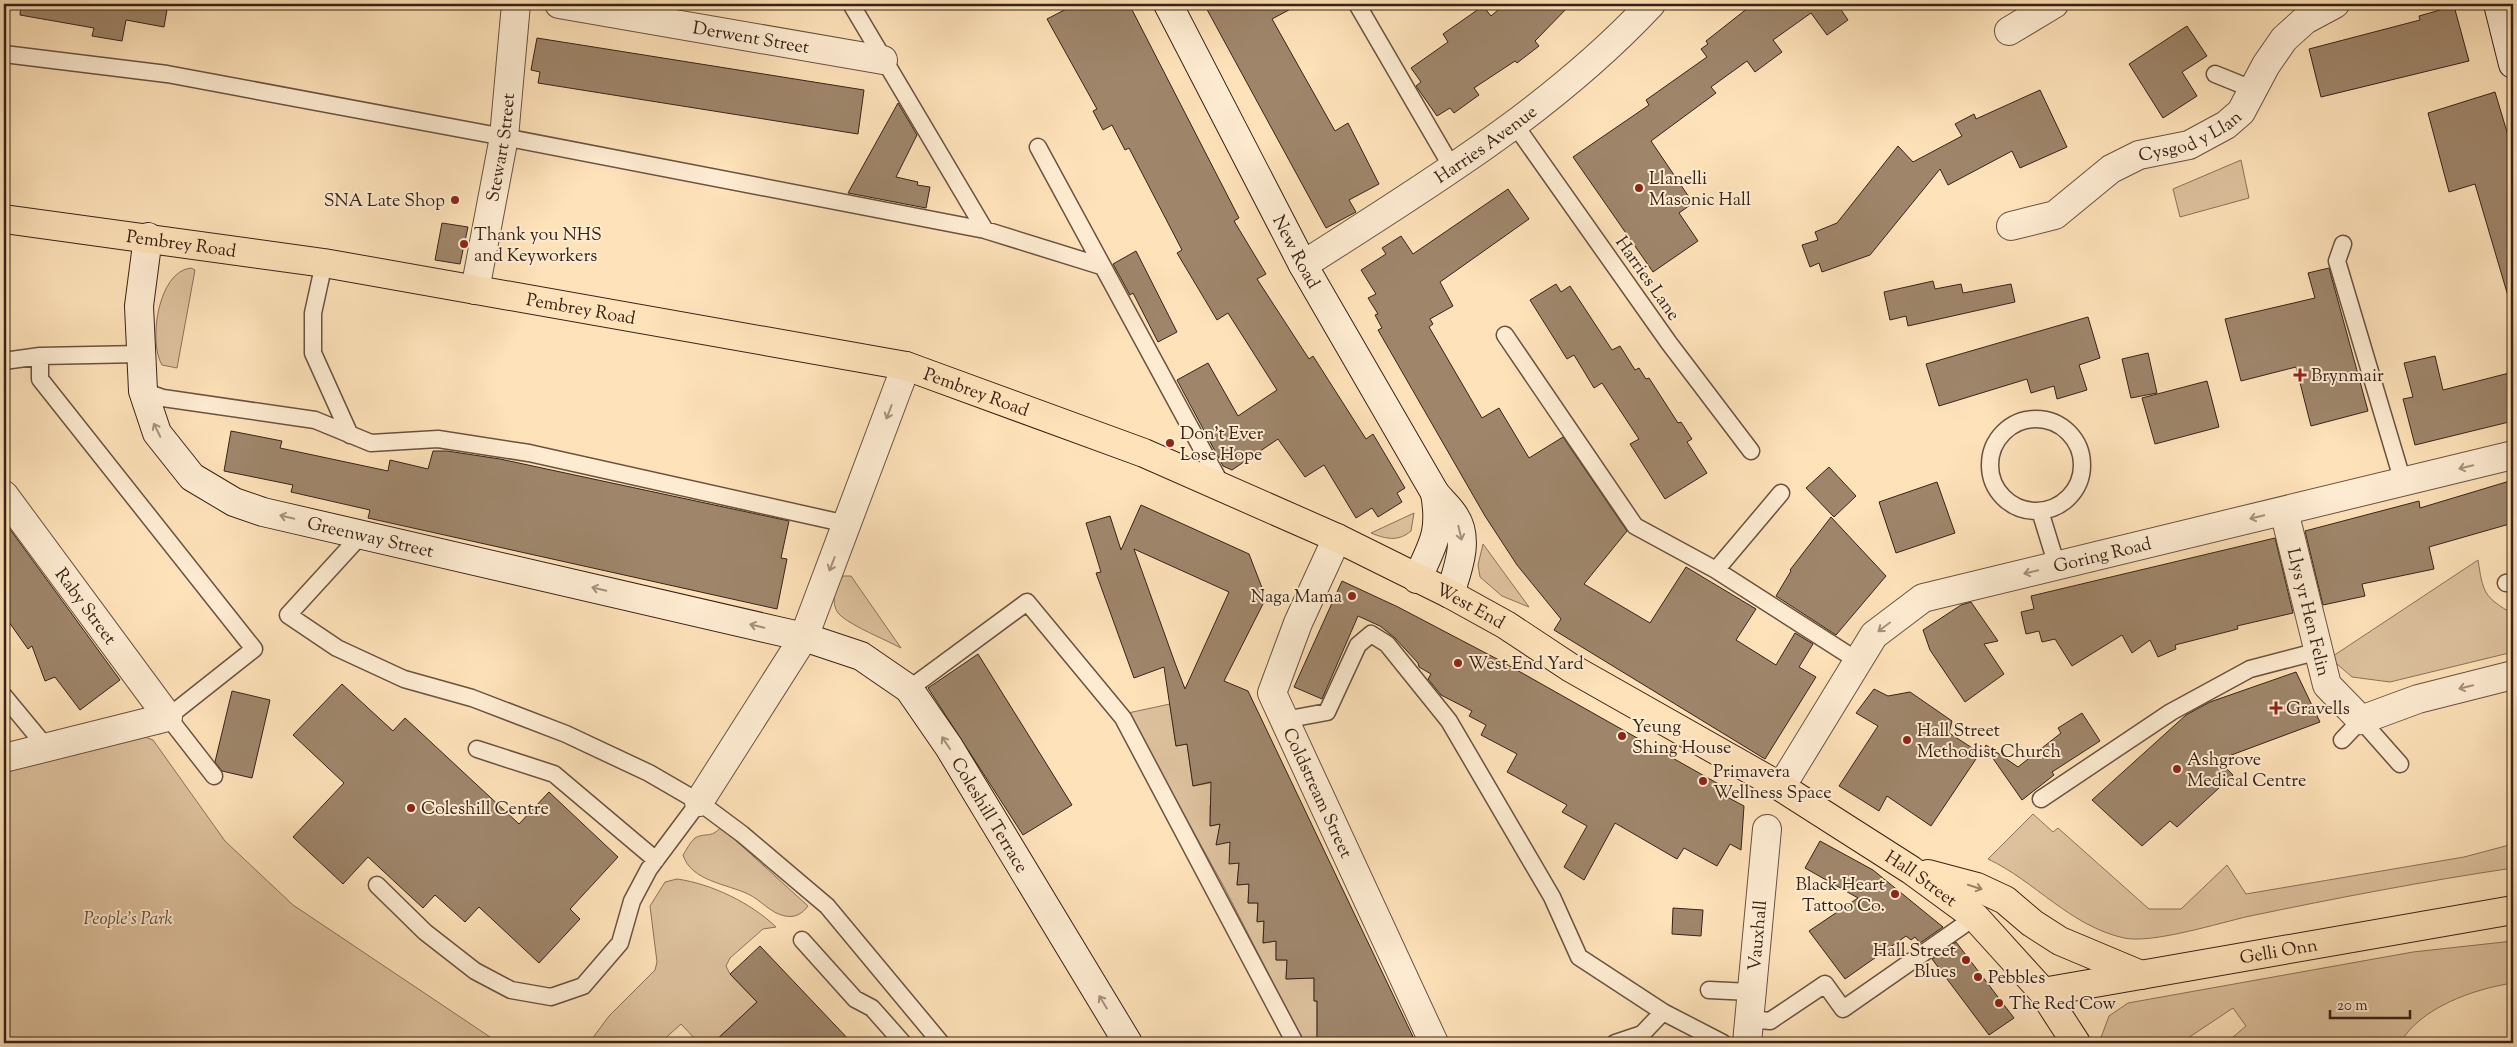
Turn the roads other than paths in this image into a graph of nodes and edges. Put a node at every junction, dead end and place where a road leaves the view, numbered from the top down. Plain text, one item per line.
1 (516, 4) edge
2 (559, 4) edge
3 (851, 4) edge
4 (1168, 4) edge
5 (1357, 4) edge
6 (1651, 4) edge
7 (2054, 4) edge
8 (2334, 4) edge
9 (2498, 4) edge
10 (2009, 31) dead end
11 (4, 54) edge
12 (883, 60) junction
13 (2513, 64) edge
14 (2215, 74) dead end
15 (2252, 89) junction
16 (1515, 125) junction
17 (504, 137) junction
18 (1038, 148) dead end
19 (1453, 169) junction
20 (4, 219) edge
21 (2011, 226) dead end
22 (985, 230) junction
23 (148, 237) junction
24 (2343, 244) dead end
25 (324, 263) junction
26 (1303, 265) junction
27 (1101, 266) junction
28 (475, 290) junction
29 (1505, 334) dead end
30 (141, 354) junction
31 (40, 356) junction
32 (4, 360) edge
33 (906, 366) junction
34 (143, 391) junction
35 (350, 435) junction
36 (1751, 451) dead end
37 (1144, 453) joint
38 (2513, 455) edge
39 (2403, 482) junction
40 (1222, 486) junction
41 (1435, 493) junction
42 (1781, 493) dead end
43 (4, 495) edge
44 (2040, 511) junction
45 (2284, 511) junction
46 (847, 524) junction
47 (362, 534) junction
48 (1337, 538) junction
49 (2057, 566) junction
50 (1716, 570) junction
51 (1417, 579) junction
52 (1450, 594) junction
53 (804, 637) junction
54 (2319, 651) junction
55 (1858, 661) junction
56 (2513, 675) edge
57 (909, 689) junction
58 (4, 696) edge
59 (168, 717) junction
60 (1284, 720) junction
61 (2361, 720) junction
62 (2342, 740) dead end
63 (47, 748) junction
64 (477, 749) dead end
65 (4, 758) edge
66 (2400, 764) dead end
67 (214, 776) dead end
68 (1781, 787) junction
69 (2042, 799) dead end
70 (699, 802) junction
71 (1766, 829) dead end
72 (656, 860) junction
73 (1910, 870) junction
74 (377, 884) dead end
75 (2511, 912) edge
76 (1975, 918) junction
77 (802, 940) dead end
78 (2141, 975) junction
79 (1709, 990) dead end
80 (1751, 992) junction
81 (2043, 992) junction
82 (1663, 1012) junction
83 (1748, 1031) edge
84 (1123, 1041) edge
85 (903, 1043) edge
86 (940, 1043) edge
87 (1295, 1043) edge
88 (1434, 1043) edge
89 (1615, 1043) edge
90 (1723, 1043) edge
91 (2057, 1043) edge
92 (2076, 1043) edge

1 - 17 street, Stewart Street
2 - 12 street, Derwent Street
3 - 12 lane
4 - 26 street, New Road
5 - 19 lane
6 - 16 street, Harries Avenue
7 - 10 street
8 - 15 street, Cysgod y Llan
9 - 13 street
11 - 17 lane
12 - 22 lane
14 - 15 lane
15 - 21 street, Cysgod y Llan
16 - 19 street, Harries Avenue
16 - 36 lane, Harries Lane
17 - 22 lane
17 - 28 street, Stewart Street
18 - 27 lane
19 - 26 street, Harries Avenue
20 - 23 main road, Pembrey Road
22 - 27 lane
23 - 25 main road, Pembrey Road
23 - 30 street, Greenway Street
24 - 39 lane
25 - 28 main road, Pembrey Road
25 - 35 lane
26 - 41 street, New Road
27 - 40 lane
28 - 33 main road, Pembrey Road
29 - 50 lane
30 - 31 lane
30 - 34 street, Greenway Street
31 - 32 lane
31 - 59 lane
33 - 37 main road, Pembrey Road
33 -> 46 street
34 - 35 lane
47 -> 34 street, Greenway Street
35 - 46 lane
37 - 40 main road, West End
38 -> 39 street, Goring Road
39 - 45 street, Goring Road
40 - 48 main road, West End
41 - 51 street, New Road
41 -> 52 street, New Road
42 - 50 lane
43 - 59 street, Raby Street
44 - 44 lane
44 - 49 lane
45 -> 49 street, Goring Road
45 - 54 street, Llys yr Hen Felin
46 -> 53 street
53 -> 47 street, Greenway Street
47 - 70 lane
48 - 51 main road, West End
48 - 60 street, Coldstream Street
49 -> 55 street, Goring Road
50 - 55 lane
51 - 52 main road, West End
52 - 68 main road, West End
53 - 57 street, Coleshill Terrace
53 - 70 street
54 - 61 street, Llys yr Hen Felin
54 - 69 lane
55 - 68 street, Goring Road
56 -> 61 street
84 -> 57 street, Coleshill Terrace
57 - 87 lane
58 - 63 lane
59 - 63 street
59 - 67 lane
60 - 82 lane
60 - 88 street, Coldstream Street
61 - 62 lane
61 - 66 lane
63 - 65 street
64 - 72 lane
68 - 73 main road, Hall Street
70 - 72 lane
70 - 86 lane
71 - 80 street, Vauxhall
72 - 74 lane
73 - 76 main road, Hall Street
73 -> 78 main road
75 - 78 main road, Gelli Onn
76 - 81 main road, Hall Street
76 - 83 lane
77 - 85 lane
78 - 81 main road, Gelli Onn
79 - 80 lane
80 - 83 street, Vauxhall
81 - 91 main road, Hall Street
81 - 92 main road, Hall Street
82 - 89 lane
82 - 90 lane

